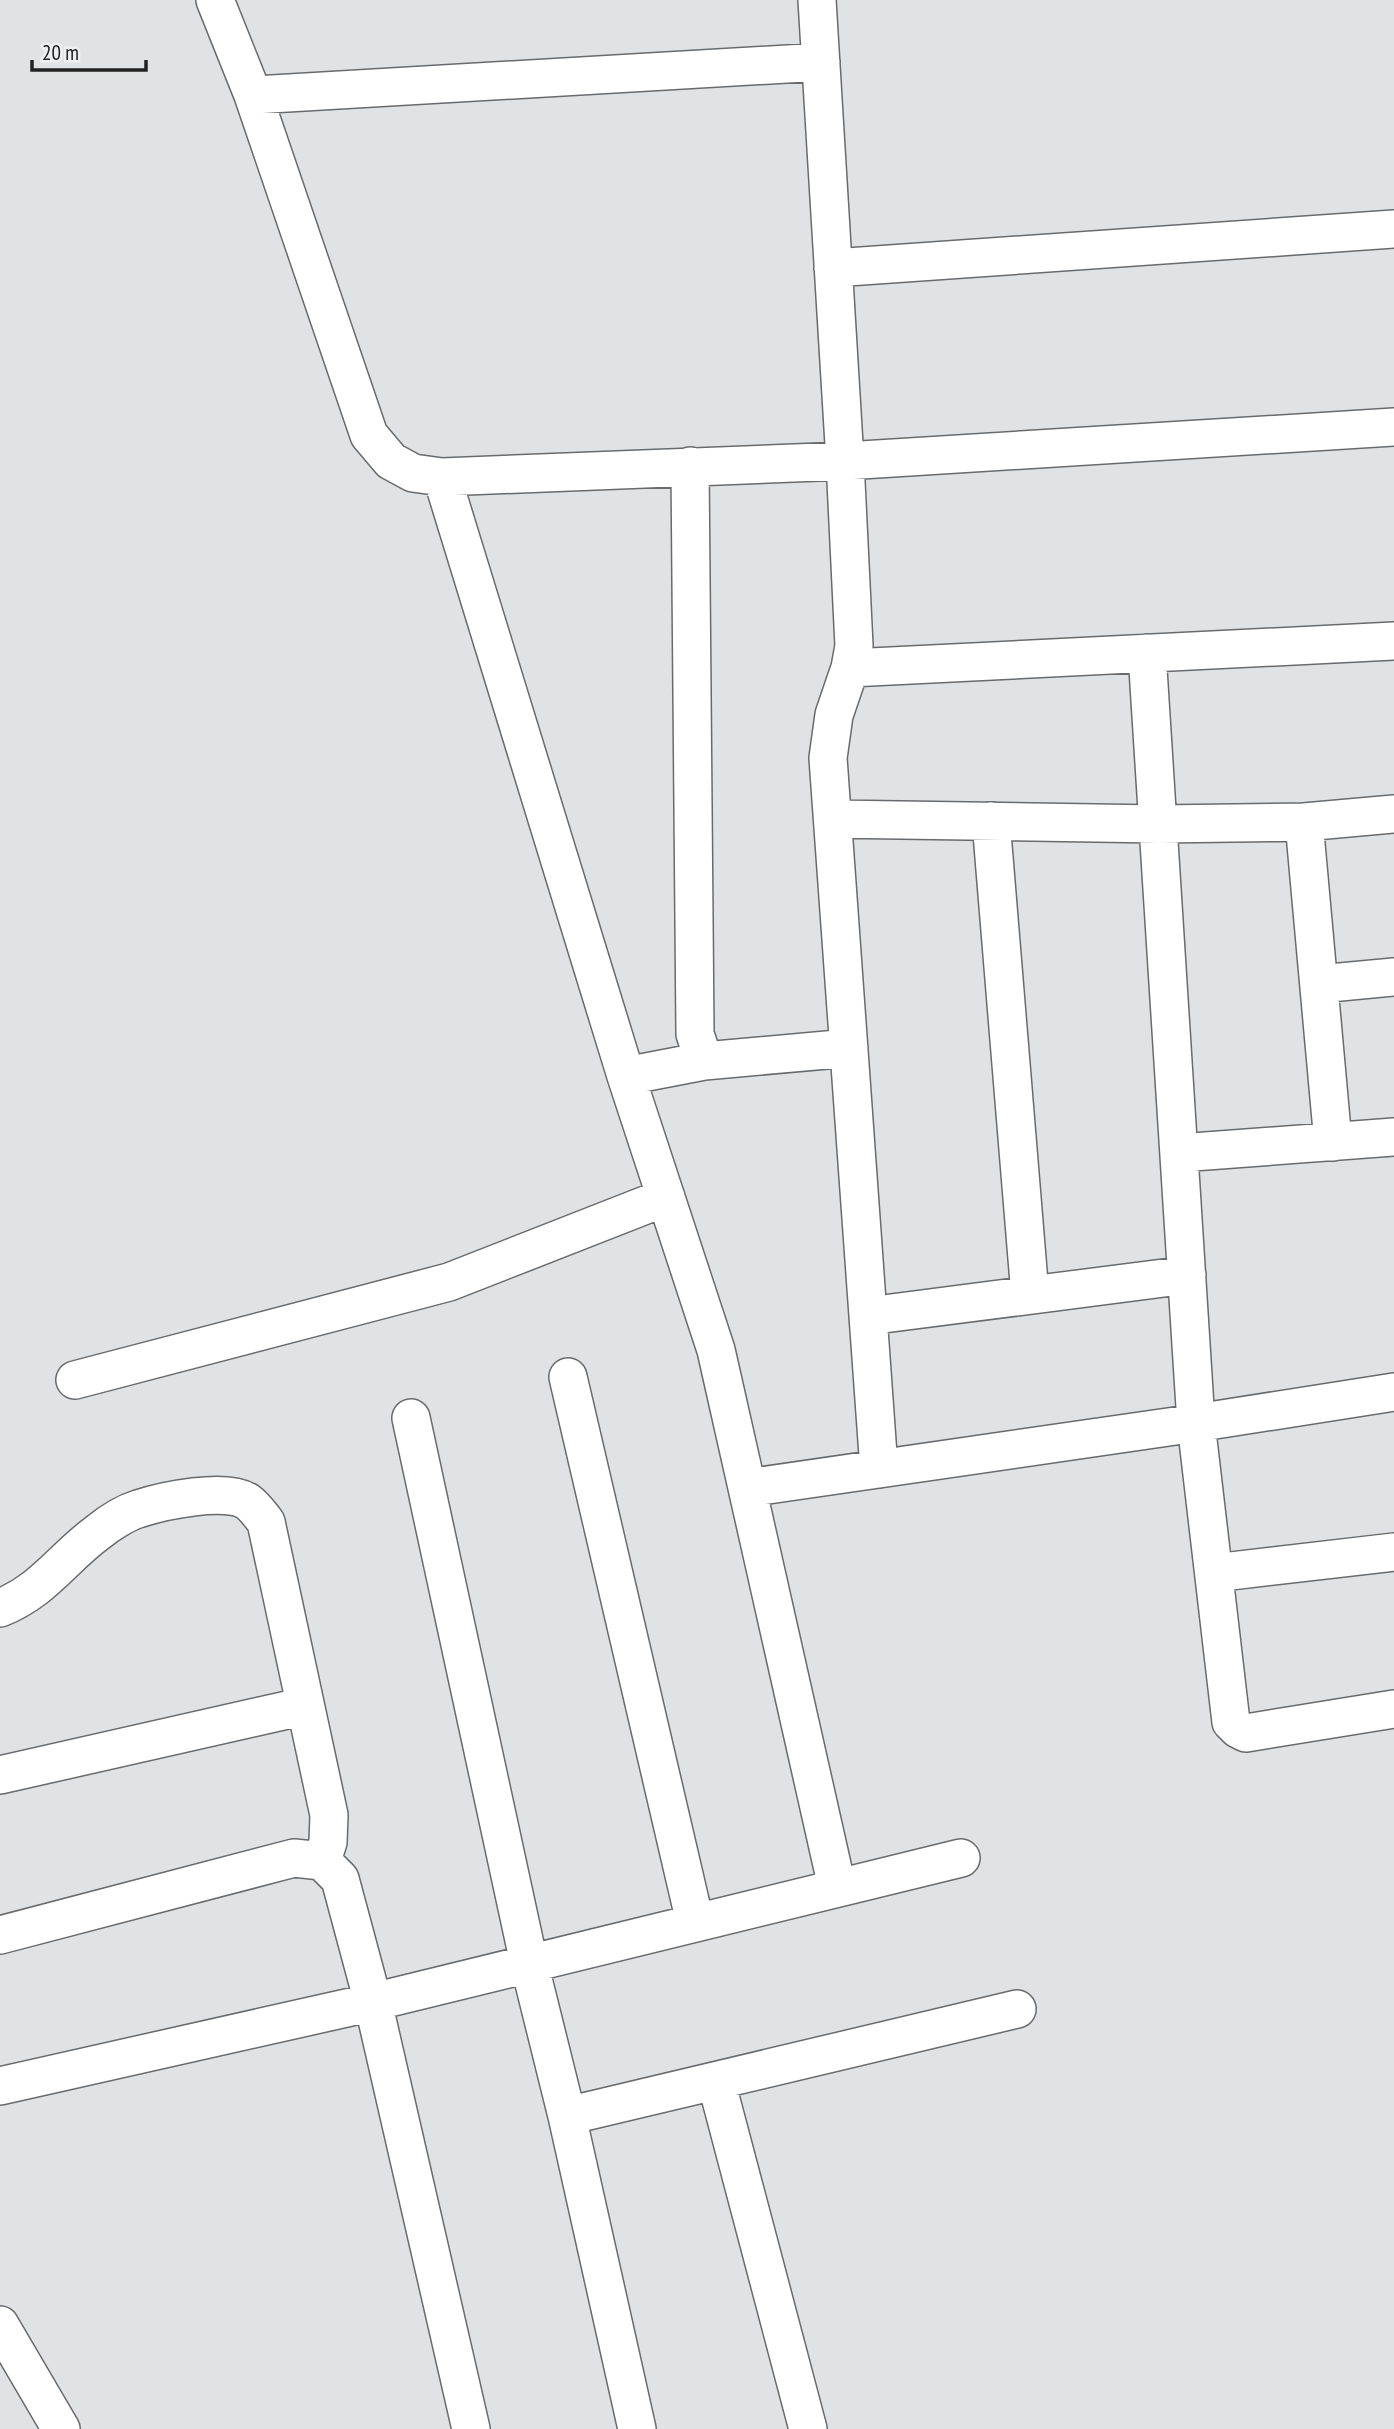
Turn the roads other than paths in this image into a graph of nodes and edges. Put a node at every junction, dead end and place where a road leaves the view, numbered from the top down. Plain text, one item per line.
1 (215, 0) edge
2 (817, 0) edge
3 (821, 62) junction
4 (253, 95) junction
5 (1394, 229) edge
6 (833, 268) junction
7 (1394, 427) edge
8 (845, 461) junction
9 (691, 466) junction
10 (442, 477) junction
11 (1394, 641) edge
12 (1147, 653) junction
13 (850, 667) junction
14 (1394, 814) edge
15 (832, 819) junction
16 (991, 821) junction
17 (1304, 822) junction
18 (1159, 824) junction
19 (1394, 977) edge
20 (1319, 984) junction
21 (849, 1048) junction
22 (704, 1062) junction
23 (626, 1076) junction
24 (1394, 1137) edge
25 (1333, 1142) junction
26 (1179, 1153) junction
27 (666, 1197) junction
28 (1187, 1275) junction
29 (1030, 1295) junction
30 (868, 1316) junction
31 (568, 1377) dead end
32 (75, 1380) dead end
33 (1394, 1392) edge
34 (411, 1418) dead end
35 (1196, 1423) junction
36 (879, 1469) junction
37 (747, 1488) junction
38 (1394, 1552) edge
39 (1214, 1573) junction
40 (0, 1608) edge
41 (305, 1706) junction
42 (1394, 1709) edge
43 (0, 1775) edge
44 (961, 1858) dead end
45 (322, 1861) junction
46 (838, 1887) junction
47 (695, 1922) junction
48 (0, 1935) edge
49 (529, 1963) junction
50 (373, 2002) junction
51 (1017, 2009) dead end
52 (716, 2081) junction
53 (0, 2086) edge
54 (567, 2116) junction
55 (0, 2325) edge
56 (61, 2429) edge
57 (471, 2429) edge
58 (637, 2429) edge
59 (808, 2429) edge

1 - 4 street
2 - 3 street
3 - 4 street
3 - 6 street
4 - 10 street
5 - 6 street
6 - 8 street
7 - 8 street
8 - 9 street
8 - 13 street
9 - 10 street
9 - 22 street
10 - 23 street
11 - 12 street
12 - 13 street
12 - 18 street
13 - 15 street
14 - 17 street
15 - 16 street
15 - 21 street
16 - 18 street
16 - 29 street
17 - 18 street
17 - 20 street
18 - 26 street
19 - 20 street
20 - 25 street
21 - 22 street
21 - 30 street
22 - 23 street
23 - 27 street
24 - 25 street
25 - 26 street
26 - 28 street
27 - 32 street
27 - 37 street
28 - 29 street
28 - 35 street
29 - 30 street
30 - 36 street
31 - 47 street
33 - 35 street
34 - 49 street
35 - 36 street
35 - 39 street
36 - 37 street
37 - 46 street
38 - 39 street
39 - 42 street
40 - 41 street
41 - 43 street
41 - 45 street
44 - 46 street
45 - 48 street
45 - 50 street
46 - 47 street
47 - 49 street
49 - 50 street
49 - 54 street
50 - 53 street
50 - 57 street
51 - 52 street
52 - 54 street
52 - 59 street
54 - 58 street
55 - 56 street

